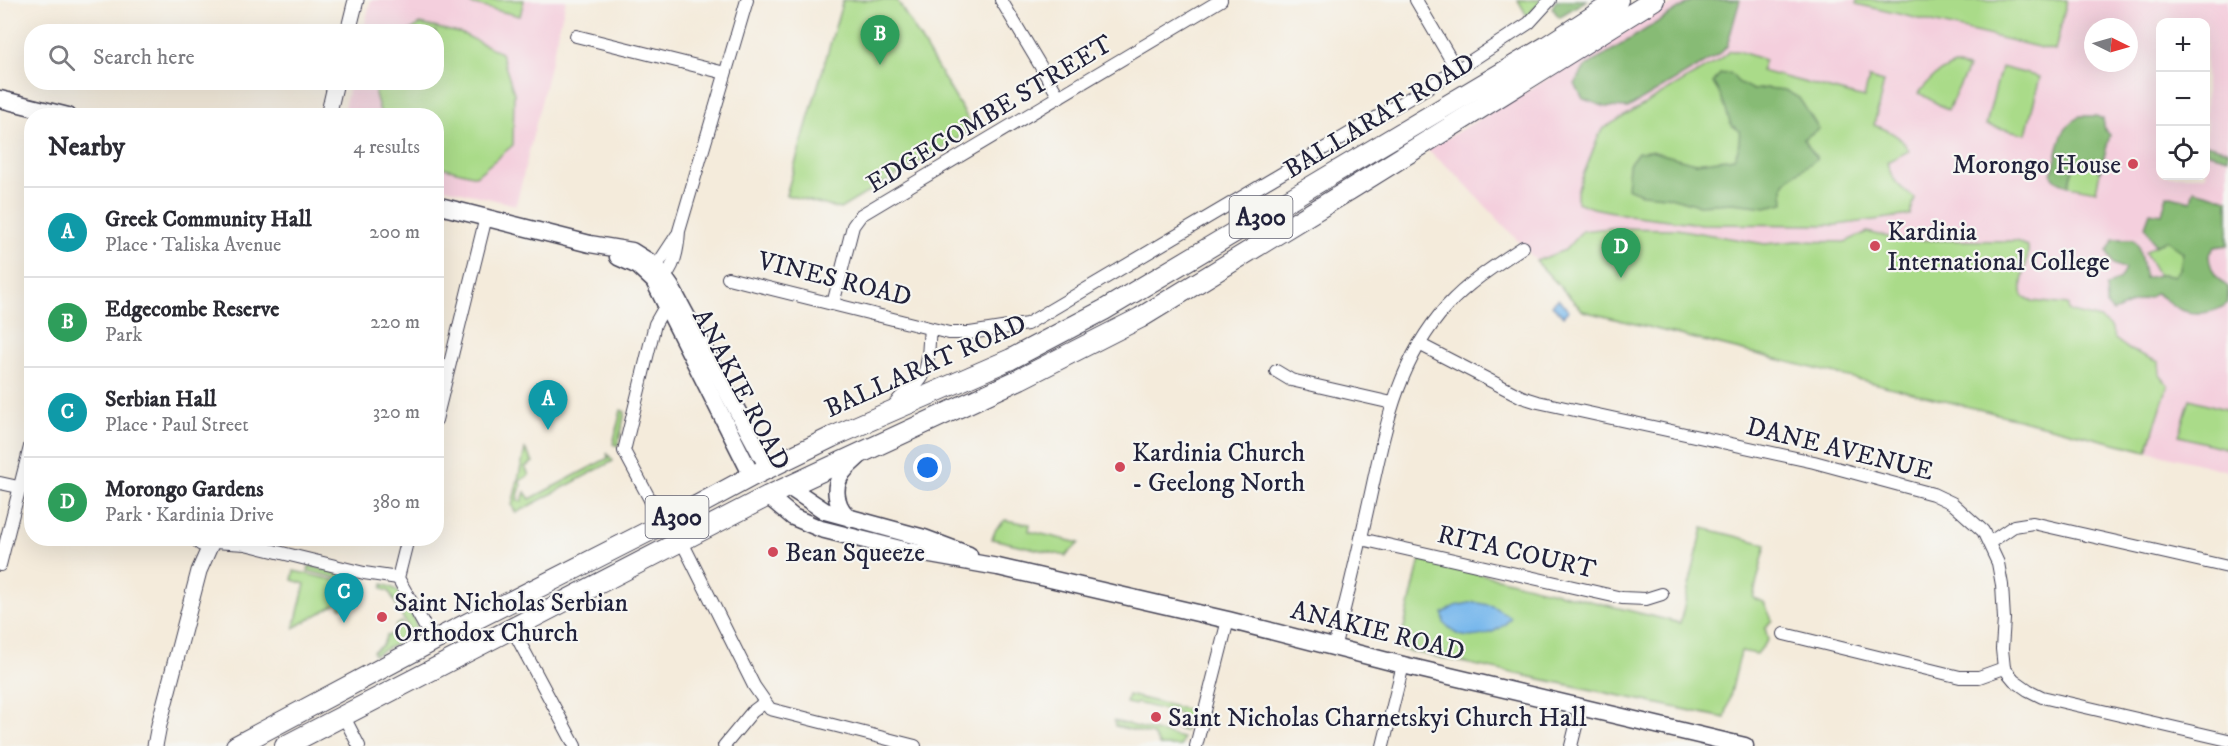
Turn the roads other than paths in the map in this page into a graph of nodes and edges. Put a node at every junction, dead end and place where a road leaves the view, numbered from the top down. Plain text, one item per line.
1 (356, 0) edge
2 (747, 0) edge
3 (1001, 0) edge
4 (1416, 0) edge
5 (1618, 0) edge
6 (1654, 0) edge
7 (1214, 2) edge
8 (1548, 2) edge
9 (350, 24) edge
10 (576, 36) dead end
11 (1457, 70) junction
12 (725, 73) junction
13 (334, 90) edge
14 (1059, 98) junction
15 (0, 99) edge
16 (37, 108) edge
17 (330, 108) edge
18 (444, 207) edge
19 (486, 217) junction
20 (1523, 248) dead end
21 (657, 275) junction
22 (728, 278) dead end
23 (667, 303) junction
24 (833, 304) junction
25 (930, 329) junction
26 (964, 333) joint
27 (1419, 344) junction
28 (1276, 371) dead end
29 (444, 388) edge
30 (1392, 403) junction
31 (892, 411) junction
32 (865, 450) junction
33 (760, 472) junction
34 (0, 483) edge
35 (789, 487) junction
36 (24, 489) edge
37 (24, 492) edge
38 (768, 496) junction
39 (852, 519) junction
40 (663, 524) junction
41 (1361, 539) junction
42 (682, 542) junction
43 (1989, 543) junction
44 (206, 546) edge
45 (259, 546) edge
46 (406, 546) edge
47 (0, 565) edge
48 (998, 567) junction
49 (2228, 567) edge
50 (398, 578) junction
51 (1662, 594) dead end
52 (1228, 620) junction
53 (513, 630) junction
54 (1784, 634) dead end
55 (433, 641) junction
56 (1334, 648) junction
57 (1403, 665) junction
58 (2004, 668) junction
59 (765, 703) junction
60 (1581, 706) junction
61 (343, 715) junction
62 (2228, 740) edge
63 (155, 746) edge
64 (236, 746) edge
65 (285, 746) edge
66 (359, 746) edge
67 (575, 746) edge
68 (724, 746) edge
69 (915, 746) edge
70 (1196, 746) edge
71 (1383, 746) edge
72 (1572, 746) edge
73 (1745, 746) edge

1 - 9 street
2 - 12 street
3 - 14 street
4 - 11 street
5 - 31 highway, BALLARAT ROAD / A300
6 - 32 highway, BALLARAT ROAD / A300
7 - 14 street, EDGECOMBE STREET
8 - 11 street, BALLARAT ROAD
10 - 12 street
11 - 26 street, BALLARAT ROAD
12 - 21 street
13 - 17 street
14 - 24 street, EDGECOMBE STREET
15 - 16 main road
18 - 19 main road
19 - 21 main road
19 - 29 street
20 - 27 street
21 - 23 main road, ANAKIE ROAD
21 - 33 main road, ANAKIE ROAD
22 - 24 street, VINES ROAD
23 - 33 main road, ANAKIE ROAD
23 - 40 street
24 - 25 street, VINES ROAD
25 - 26 street, VINES ROAD
25 - 31 street, VINES ROAD
27 - 30 street
27 - 43 street, DANE AVENUE
28 - 30 street
30 - 41 street
31 - 33 highway, BALLARAT ROAD / A300
32 - 35 highway, BALLARAT ROAD / A300
32 - 39 main road
33 - 35 highway, ANAKIE ROAD
33 - 38 highway, ANAKIE ROAD
33 - 40 highway, BALLARAT ROAD / A300
34 - 36 street
35 - 38 highway, BALLARAT ROAD / A300
35 - 39 main road, ANAKIE ROAD
37 - 47 street
38 - 42 highway, BALLARAT ROAD / A300
38 - 48 main road, ANAKIE ROAD
39 - 48 main road, ANAKIE ROAD
40 - 55 highway, BALLARAT ROAD / A300
41 - 51 street, RITA COURT
41 - 56 street
42 - 53 highway, BALLARAT ROAD / A300
42 - 59 street
43 - 49 street
43 - 58 street, DANE AVENUE
44 - 63 street
45 - 50 street
46 - 50 street
48 - 52 main road, ANAKIE ROAD
50 - 55 street
52 - 56 main road, ANAKIE ROAD
52 - 70 street
53 - 61 highway, BALLARAT ROAD / A300
53 - 67 street
54 - 58 street
55 - 64 highway, BALLARAT ROAD / A300
56 - 57 main road, ANAKIE ROAD
57 - 60 main road, ANAKIE ROAD
57 - 71 street
58 - 62 street
59 - 68 street
59 - 69 street
60 - 72 street
60 - 73 main road, ANAKIE ROAD
61 - 65 highway, BALLARAT ROAD / A300
61 - 66 street

